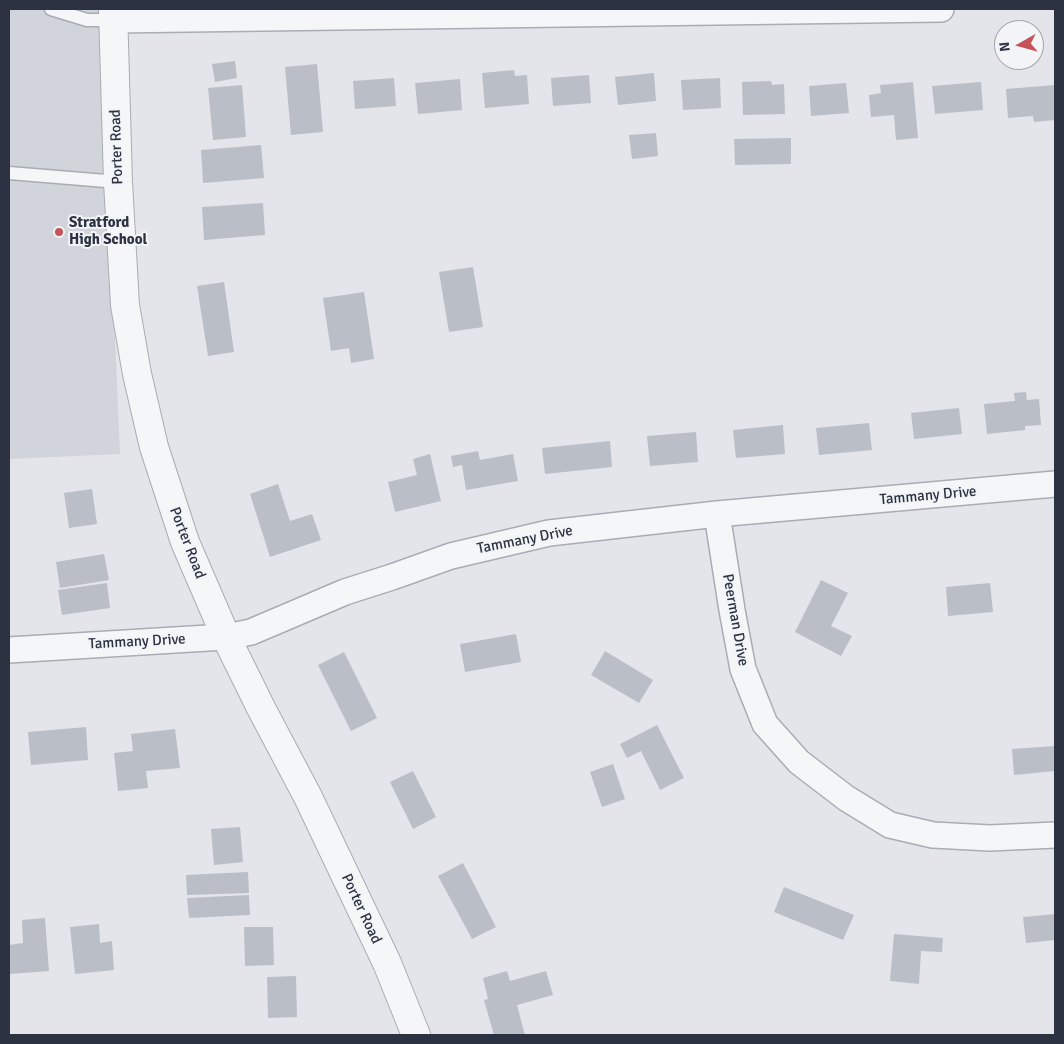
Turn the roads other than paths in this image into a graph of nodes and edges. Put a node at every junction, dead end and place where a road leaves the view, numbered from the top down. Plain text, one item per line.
1 (51, 9) edge
2 (941, 9) edge
3 (113, 15) edge
4 (9, 173) edge
5 (118, 182) junction
6 (1055, 484) edge
7 (717, 514) junction
8 (226, 637) junction
9 (9, 650) edge
10 (1055, 835) edge
11 (410, 1035) edge
12 (416, 1035) edge

1 - 3 lane
2 - 3 street
3 - 5 street, Porter Road
4 - 5 lane
5 - 8 street, Porter Road
6 - 7 street, Tammany Drive
7 - 8 street, Tammany Drive
7 - 10 street, Peerman Drive
8 - 9 street, Tammany Drive
8 - 12 street, Porter Road
11 - 12 street

